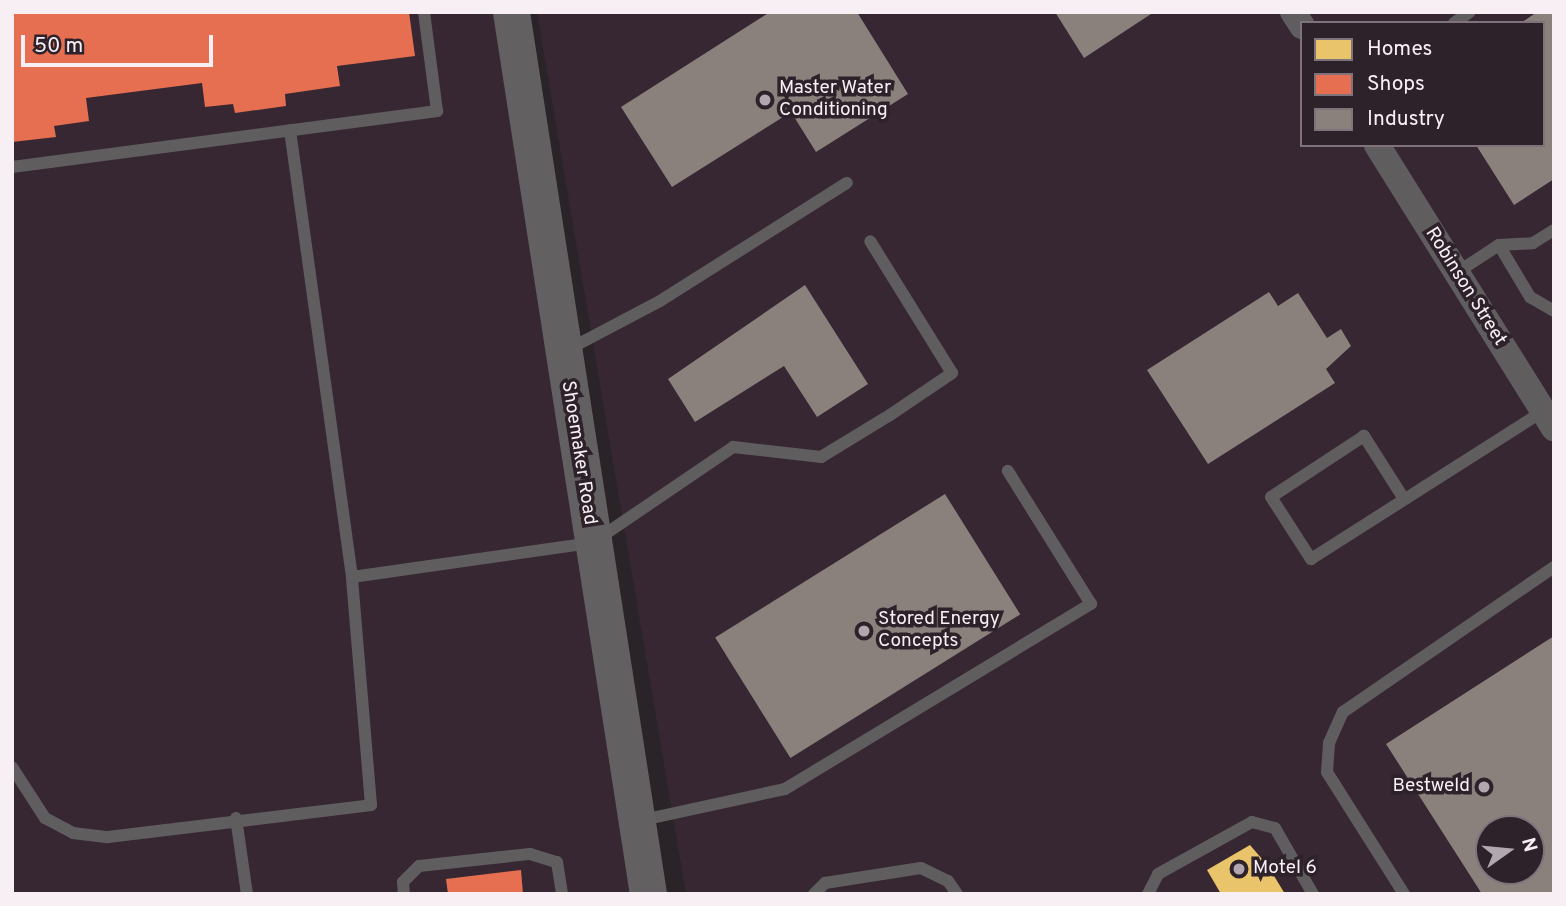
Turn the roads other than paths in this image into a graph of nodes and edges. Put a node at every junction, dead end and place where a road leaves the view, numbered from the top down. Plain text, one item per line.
1 (424, 12) edge
2 (510, 12) edge
3 (290, 130) junction
4 (1378, 147) edge
5 (12, 167) edge
6 (847, 183) dead end
7 (1554, 230) edge
8 (870, 241) dead end
9 (1499, 245) junction
10 (1456, 273) junction
11 (1554, 311) edge
12 (562, 352) junction
13 (1548, 419) edge
14 (1008, 471) dead end
15 (1404, 499) junction
16 (592, 543) junction
17 (1554, 568) edge
18 (352, 577) junction
19 (12, 767) edge
20 (236, 818) junction
21 (636, 821) junction
22 (247, 894) edge
23 (404, 894) edge
24 (562, 894) edge
25 (648, 894) edge
26 (814, 894) edge
27 (957, 894) edge
28 (1148, 894) edge
29 (1313, 894) edge
30 (1404, 894) edge

1 - 3 lane
2 - 12 street, Shoemaker Road
3 - 5 lane
3 - 18 lane
4 - 10 street, Robinson Street
6 - 12 lane
7 - 9 lane
8 - 16 lane
9 - 10 lane
9 - 11 lane
10 - 13 street, Robinson Street
12 - 16 street, Shoemaker Road
13 - 15 lane
14 - 21 lane
15 - 15 lane
16 - 18 lane
16 - 21 street, Shoemaker Road
17 - 30 lane
18 - 20 lane
19 - 20 lane
20 - 22 lane
21 - 25 street, Shoemaker Road
23 - 24 lane
26 - 27 lane
28 - 29 lane

